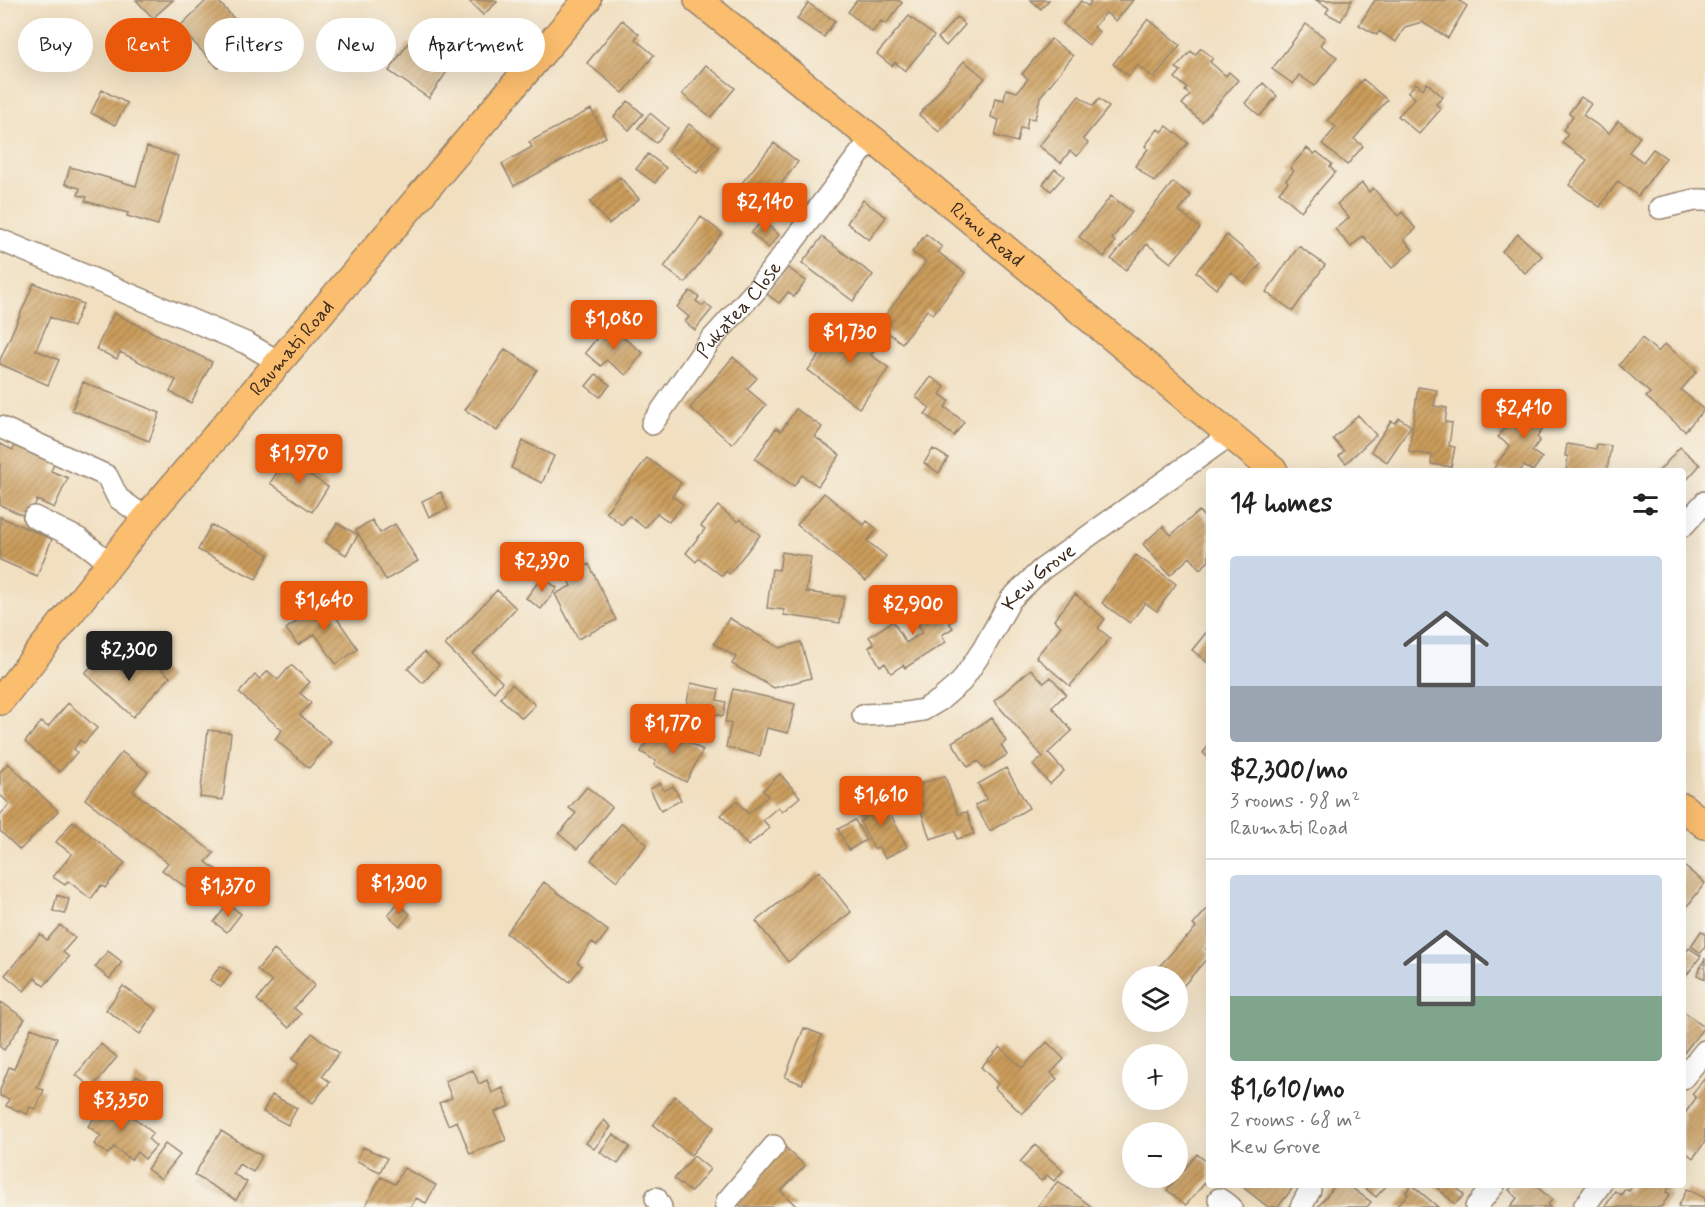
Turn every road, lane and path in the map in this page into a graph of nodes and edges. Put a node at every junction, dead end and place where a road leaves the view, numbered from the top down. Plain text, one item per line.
1 (587, 0) edge
2 (698, 0) edge
3 (871, 139) junction
4 (1705, 200) edge
5 (1660, 208) dead end
6 (0, 240) edge
7 (279, 362) junction
8 (652, 424) dead end
9 (0, 428) edge
10 (1230, 435) junction
11 (1270, 468) edge
12 (1705, 502) edge
13 (34, 517) dead end
14 (146, 518) junction
15 (1686, 523) edge
16 (109, 562) junction
17 (0, 700) edge
18 (863, 715) dead end
19 (1686, 809) edge
20 (1705, 825) edge
21 (1705, 1051) edge
22 (1686, 1074) edge
23 (774, 1146) dead end
24 (1310, 1188) edge
25 (1492, 1188) edge
26 (1598, 1188) edge
27 (726, 1207) edge
28 (1301, 1207) edge
29 (1476, 1207) edge
30 (1584, 1207) edge

1 - 7 main road, Raumati Road
2 - 3 main road, Rimu Road
3 - 8 street, Pukatea Close
3 - 10 main road, Rimu Road
4 - 5 street
6 - 7 street
7 - 14 main road, Raumati Road
9 - 14 street
10 - 11 main road, Rimu Road
10 - 18 street, Kew Grove
12 - 15 street
13 - 16 street
14 - 16 main road, Raumati Road
16 - 17 main road, Raumati Road
19 - 20 main road
21 - 22 street
23 - 27 street
24 - 28 street
25 - 29 street
26 - 30 street

